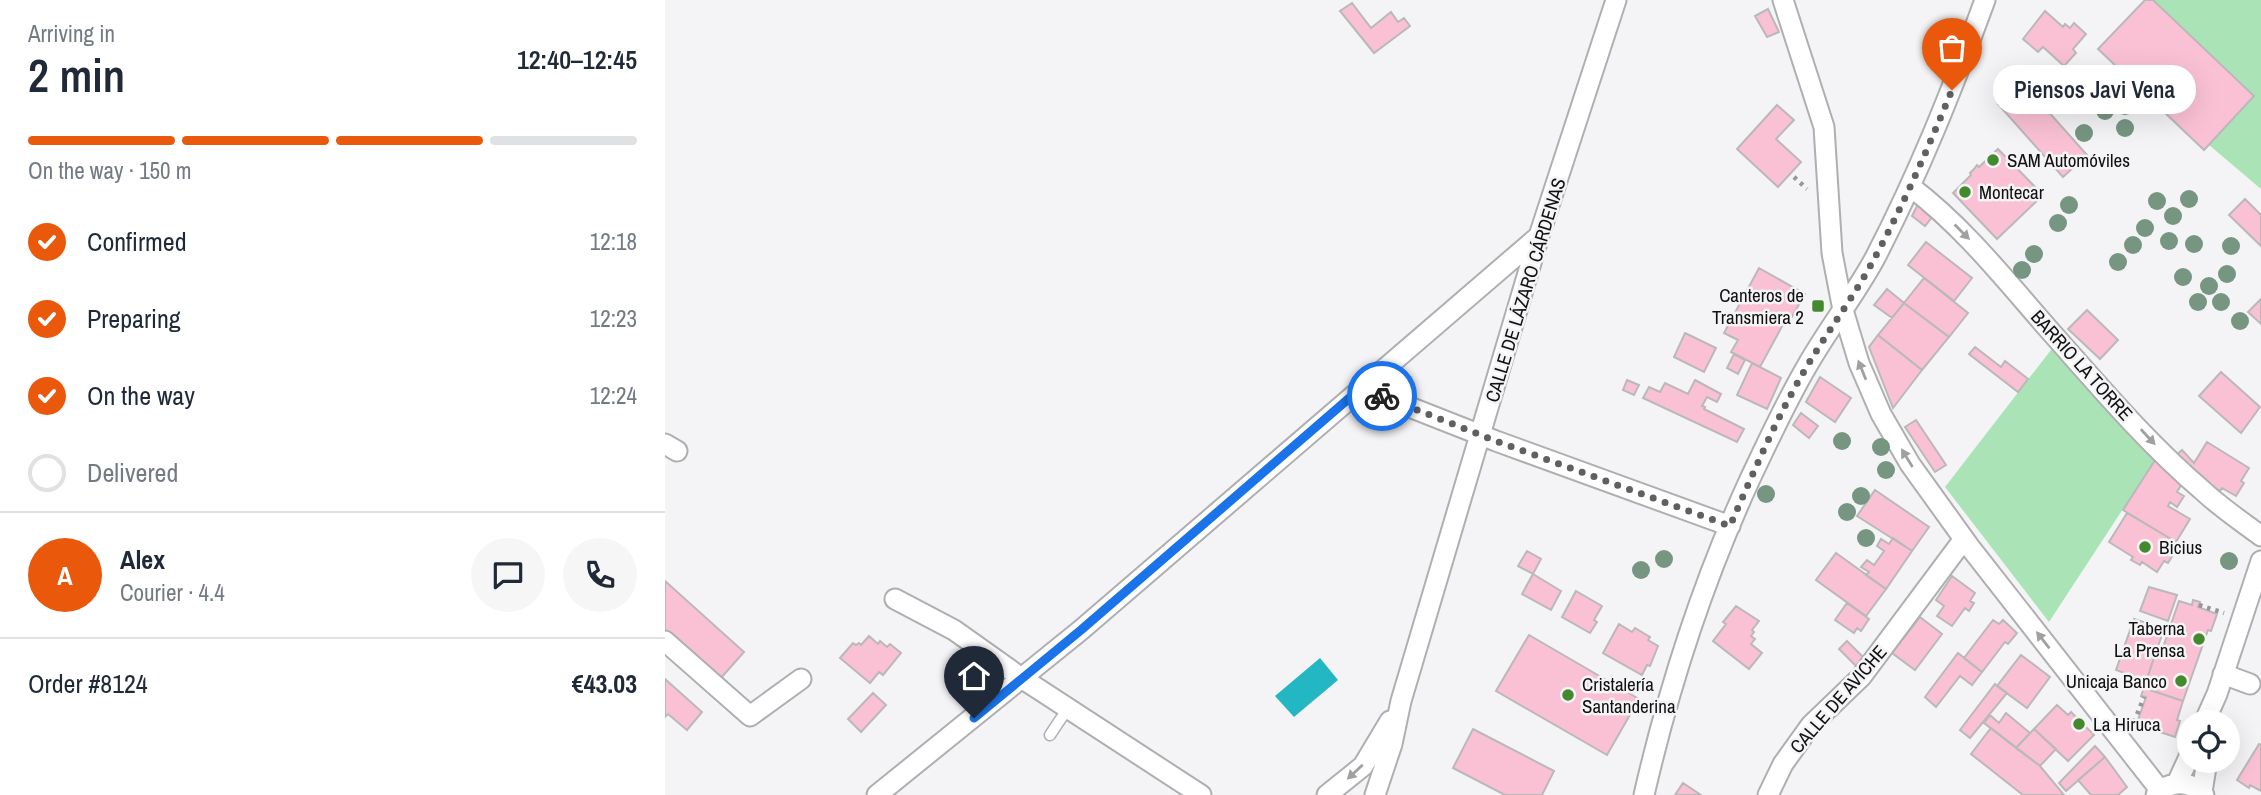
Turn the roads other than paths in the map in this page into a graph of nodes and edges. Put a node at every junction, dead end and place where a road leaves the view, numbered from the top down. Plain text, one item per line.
1 (1616, 0) edge
2 (1783, 0) edge
3 (1985, 0) edge
4 (1911, 187) junction
5 (1539, 236) junction
6 (1843, 310) junction
7 (1361, 388) junction
8 (1481, 435) junction
9 (1730, 526) junction
10 (2261, 536) edge
11 (1964, 538) junction
12 (2261, 561) edge
13 (895, 599) dead end
14 (665, 641) edge
15 (2224, 674) junction
16 (801, 679) dead end
17 (1023, 679) junction
18 (2250, 684) dead end
19 (2217, 694) junction
20 (1401, 701) junction
21 (1068, 708) junction
22 (2210, 710) edge
23 (2215, 710) edge
24 (1050, 735) dead end
25 (2177, 772) edge
26 (2206, 773) edge
27 (2164, 789) edge
28 (2203, 794) edge
29 (877, 795) edge
30 (1201, 795) edge
31 (1327, 795) edge
32 (1375, 795) edge
33 (1644, 795) edge
34 (1768, 795) edge

1 - 5 street, CALLE DE LÁZARO CÁRDENAS
2 - 6 street
3 - 4 street
4 - 6 street
4 -> 10 street, BARRIO LA TORRE
5 - 7 street
5 - 8 street, CALLE DE LÁZARO CÁRDENAS
6 - 9 street
11 -> 6 street
7 - 8 street
7 - 17 street
8 - 9 street
8 - 20 street, CALLE DE LÁZARO CÁRDENAS
9 - 33 street
27 -> 11 street
11 - 34 street, CALLE DE AVICHE
12 - 15 street
13 - 17 street
14 - 16 street
15 - 18 street
15 - 19 street
17 - 21 street
17 - 29 street
19 - 22 street
19 - 23 street
20 -> 31 street, CALLE DE LÁZARO CÁRDENAS
20 - 32 street, CALLE DE LÁZARO CÁRDENAS
21 - 24 lane
21 - 30 street
25 - 27 street
26 - 28 street
27 - 28 street

